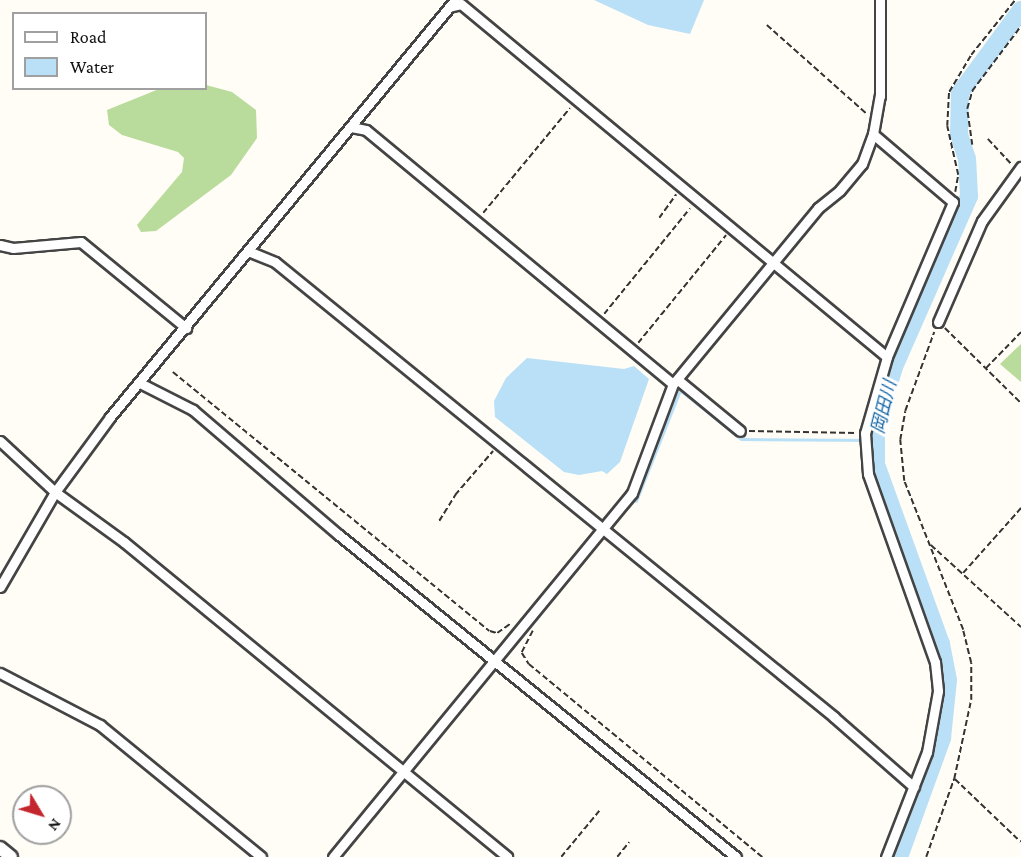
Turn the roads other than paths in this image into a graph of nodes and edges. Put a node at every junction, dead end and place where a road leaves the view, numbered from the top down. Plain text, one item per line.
1 (880, 0) edge
2 (452, 3) edge
3 (351, 127) junction
4 (873, 134) junction
5 (1020, 168) edge
6 (0, 245) edge
7 (248, 251) junction
8 (773, 264) junction
9 (938, 322) road end
10 (186, 328) junction
11 (887, 357) junction
12 (675, 382) junction
13 (140, 383) junction
14 (740, 431) road end
15 (0, 441) edge
16 (55, 492) junction
17 (604, 529) junction
18 (0, 587) edge
19 (495, 661) junction
20 (0, 673) edge
21 (404, 770) junction
22 (914, 787) junction
23 (0, 848) edge
24 (11, 857) edge
25 (261, 857) edge
26 (333, 857) edge
27 (507, 857) edge
28 (736, 857) edge
29 (886, 857) edge

1 - 4 street
2 - 3 street
2 - 8 street
3 - 7 street
3 - 12 street
4 - 8 street
4 - 11 street
5 - 9 street
6 - 10 street
7 - 10 street
7 - 17 street
8 - 11 street
8 - 12 street
10 - 13 street
11 - 22 street
12 - 14 street
12 - 17 street
13 - 16 street
13 - 19 street
15 - 16 street
16 - 18 street
16 - 21 street
17 - 19 street
17 - 22 street
19 - 21 street
19 - 28 street
20 - 25 street
21 - 26 street
21 - 27 street
22 - 29 street
23 - 24 street

